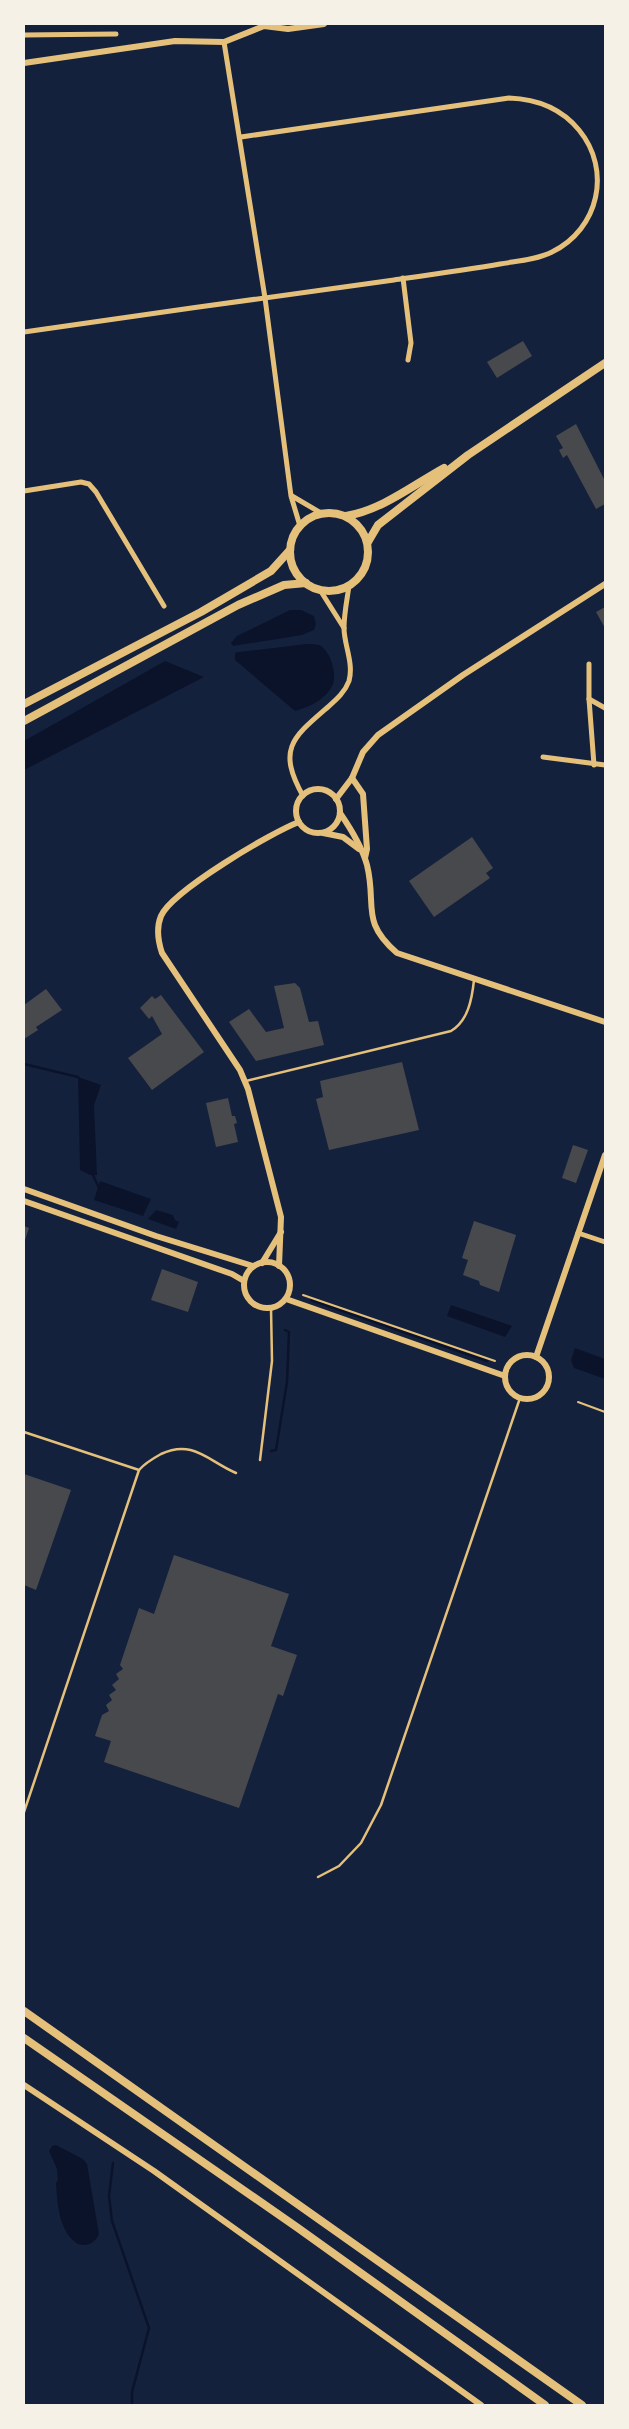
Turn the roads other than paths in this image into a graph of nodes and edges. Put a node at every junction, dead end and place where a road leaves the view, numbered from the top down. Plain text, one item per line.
1 (324, 24) edge
2 (265, 25) edge
3 (24, 34) edge
4 (116, 34) dead end
5 (224, 42) junction
6 (24, 63) edge
7 (241, 137) junction
8 (403, 278) junction
9 (265, 298) junction
10 (24, 332) edge
11 (408, 360) dead end
12 (605, 363) edge
13 (468, 455) junction
14 (24, 491) edge
15 (291, 496) junction
16 (321, 513) junction
17 (346, 516) junction
18 (300, 526) junction
19 (368, 542) junction
20 (290, 550) junction
21 (306, 583) junction
22 (605, 584) edge
23 (349, 586) junction
24 (320, 590) junction
25 (164, 606) dead end
26 (344, 628) junction
27 (590, 664) dead end
28 (589, 699) junction
29 (24, 704) edge
30 (605, 708) edge
31 (24, 721) edge
32 (542, 757) dead end
33 (594, 765) junction
34 (605, 766) edge
35 (352, 778) junction
36 (303, 796) junction
37 (336, 799) junction
38 (340, 813) junction
39 (299, 822) junction
40 (323, 833) junction
41 (360, 850) junction
42 (365, 859) junction
43 (475, 979) junction
44 (605, 1022) edge
45 (245, 1081) junction
46 (605, 1155) edge
47 (24, 1189) edge
48 (24, 1202) edge
49 (281, 1230) junction
50 (578, 1233) junction
51 (605, 1242) edge
52 (262, 1262) junction
53 (253, 1266) junction
54 (279, 1266) junction
55 (244, 1281) junction
56 (286, 1299) junction
57 (271, 1308) junction
58 (536, 1357) junction
59 (505, 1376) junction
60 (520, 1398) junction
61 (24, 1432) edge
62 (260, 1460) dead end
63 (140, 1470) junction
64 (236, 1473) dead end
65 (24, 1812) edge
66 (318, 1877) dead end
67 (24, 2011) edge
68 (24, 2038) edge
69 (24, 2085) edge
70 (481, 2405) edge
71 (545, 2405) edge
72 (582, 2405) edge

1 - 2 street
2 - 5 street
3 - 4 street
5 - 6 street
5 - 7 street
7 - 8 street
7 - 9 street
8 - 9 street
8 - 11 street
9 - 10 street
9 - 15 street
12 - 13 main road
13 - 17 main road
13 - 19 main road
14 - 25 street
15 - 16 street
15 - 18 street
16 - 17 main road
16 - 18 main road
17 - 19 main road
18 - 20 main road
19 - 23 main road
20 - 21 main road
20 - 29 main road
21 - 24 main road
21 - 31 main road
22 - 35 street
23 - 24 main road
23 - 26 street
24 - 26 street
26 - 36 street
27 - 28 street
28 - 30 street
28 - 33 street
32 - 33 street
33 - 34 street
35 - 37 street
35 - 42 street
36 - 37 street
36 - 39 street
37 - 38 street
38 - 40 street
38 - 41 street
39 - 40 street
39 - 45 street
40 - 41 street
41 - 42 street
42 - 43 street
43 - 44 street
43 - 45 lane
45 - 49 street
46 - 50 street
47 - 53 street
48 - 55 street
49 - 52 street
49 - 54 street
50 - 51 street
50 - 58 street
52 - 53 street
52 - 54 street
53 - 55 street
54 - 56 street
55 - 57 street
56 - 57 street
56 - 59 street
57 - 62 lane
58 - 59 street
58 - 60 street
59 - 60 street
60 - 66 lane
61 - 63 lane
63 - 64 lane
63 - 65 lane
67 - 72 main road
68 - 71 main road
69 - 70 street

